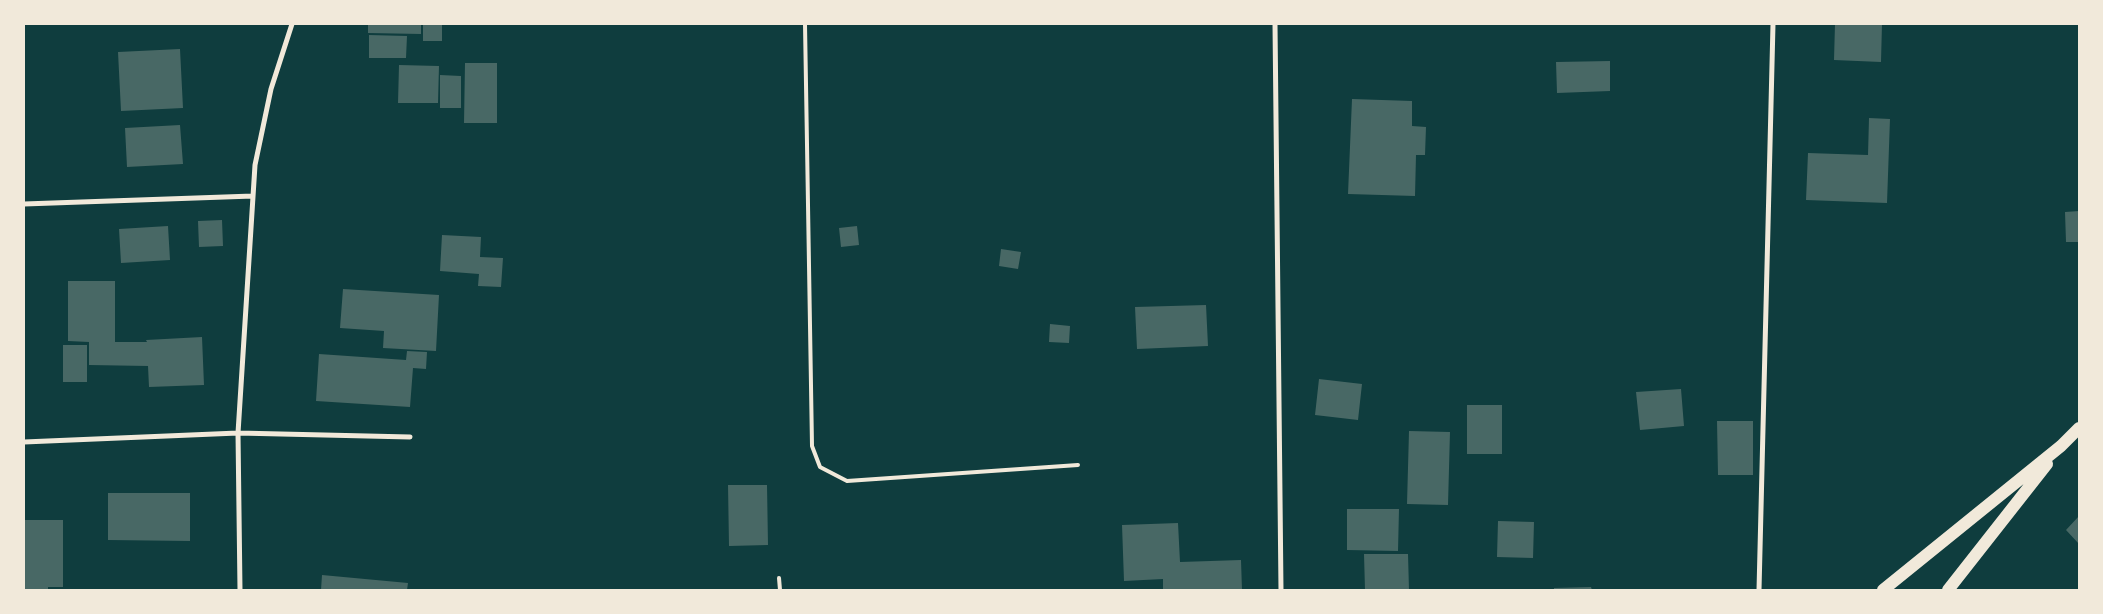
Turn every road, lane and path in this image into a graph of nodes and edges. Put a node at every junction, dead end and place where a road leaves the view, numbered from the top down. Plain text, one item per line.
1 (292, 24) edge
2 (805, 24) edge
3 (1275, 24) edge
4 (1774, 24) edge
5 (253, 196) junction
6 (24, 204) edge
7 (2079, 428) edge
8 (238, 434) junction
9 (410, 437) dead end
10 (24, 442) edge
11 (2061, 446) junction
12 (1078, 465) dead end
13 (779, 578) dead end
14 (240, 590) edge
15 (780, 590) edge
16 (1281, 590) edge
17 (1759, 590) edge
18 (1883, 590) edge
19 (1948, 590) edge

1 - 5 street
2 - 12 lane
3 - 16 street
4 - 17 street
5 - 6 street
5 - 8 street
7 - 11 main road
8 - 9 street
8 - 10 street
8 - 14 street
11 - 18 main road
11 - 19 main road
13 - 15 lane

